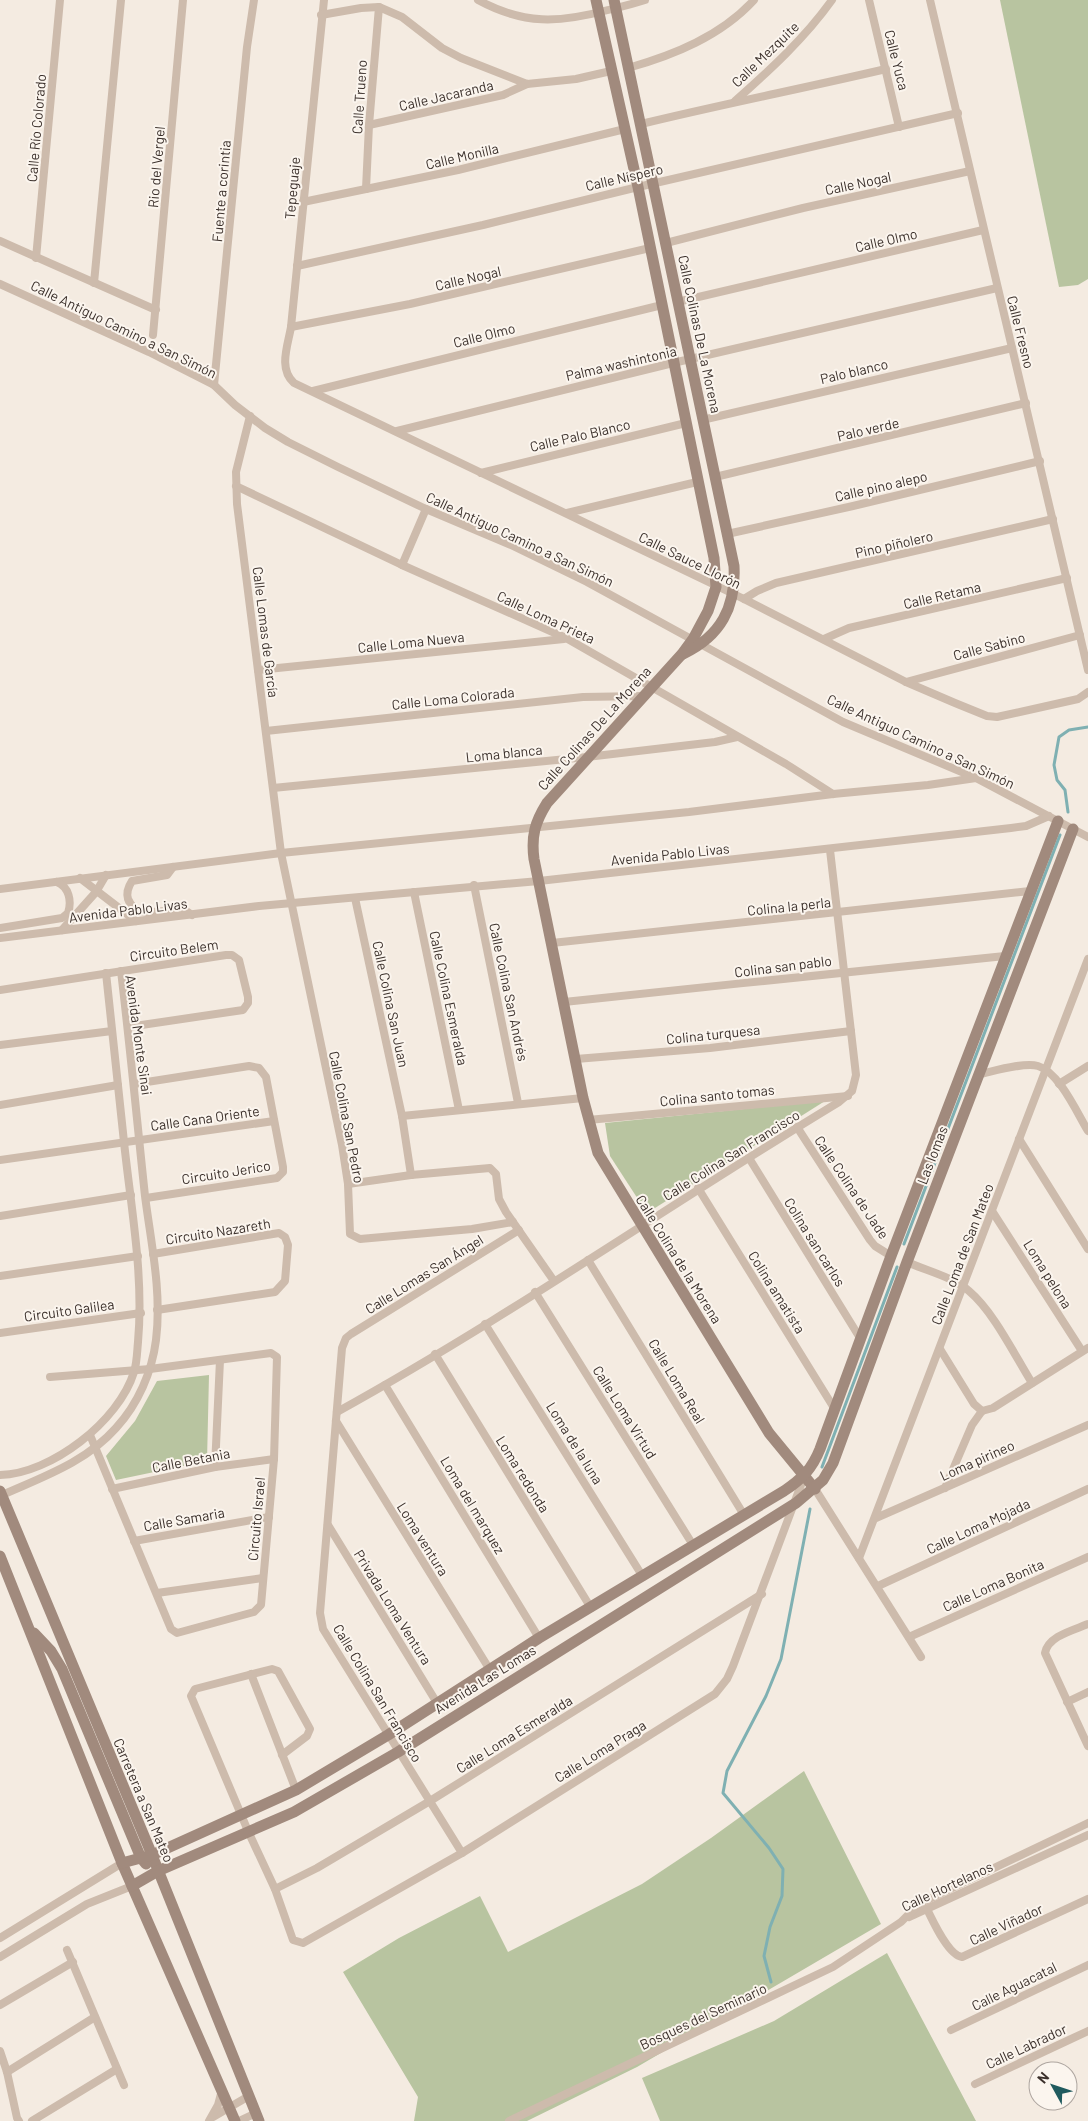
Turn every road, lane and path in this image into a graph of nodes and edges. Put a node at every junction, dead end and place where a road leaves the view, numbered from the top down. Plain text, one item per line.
1 (60, 0) edge
2 (121, 0) edge
3 (183, 0) edge
4 (254, 0) edge
5 (324, 0) edge
6 (478, 0) edge
7 (596, 0) edge
8 (645, 0) edge
9 (754, 0) edge
10 (832, 0) edge
11 (869, 0) edge
12 (930, 0) edge
13 (614, 4) edge
14 (379, 7) junction
15 (599, 12) junction
16 (321, 15) junction
17 (628, 68) junction
18 (886, 69) junction
19 (611, 71) junction
20 (527, 84) junction
21 (734, 101) junction
22 (958, 113) junction
23 (369, 124) junction
24 (641, 124) junction
25 (899, 127) junction
26 (625, 130) junction
27 (970, 171) junction
28 (654, 183) junction
29 (638, 187) junction
30 (366, 189) junction
31 (303, 202) junction
32 (983, 230) junction
33 (0, 241) edge
34 (666, 243) junction
35 (650, 248) junction
36 (36, 258) junction
37 (297, 266) junction
38 (94, 283) junction
39 (0, 284) edge
40 (997, 288) junction
41 (678, 302) junction
42 (662, 305) junction
43 (156, 310) junction
44 (291, 327) junction
45 (153, 335) dead end
46 (1012, 348) junction
47 (690, 360) junction
48 (674, 363) junction
49 (289, 378) joint
50 (214, 385) junction
51 (313, 391) junction
52 (1026, 403) junction
53 (250, 416) junction
54 (702, 420) junction
55 (686, 423) junction
56 (397, 431) junction
57 (1040, 461) junction
58 (481, 473) junction
59 (714, 477) junction
60 (697, 482) junction
61 (236, 486) junction
62 (426, 510) junction
63 (567, 513) junction
64 (1053, 519) junction
65 (727, 534) junction
66 (402, 566) junction
67 (1067, 578) junction
68 (716, 587) junction
69 (739, 597) junction
70 (1080, 635) junction
71 (566, 638) junction
72 (824, 639) junction
73 (697, 642) junction
74 (258, 670) junction
75 (1088, 670) edge
76 (906, 682) junction
77 (652, 686) junction
78 (1088, 692) edge
79 (643, 696) junction
80 (266, 731) junction
81 (738, 737) junction
82 (588, 757) junction
83 (976, 778) junction
84 (273, 788) junction
85 (833, 794) junction
86 (1053, 818) junction
87 (534, 826) junction
88 (1073, 829) junction
89 (1088, 838) edge
90 (830, 850) junction
91 (281, 853) junction
92 (173, 866) junction
93 (106, 875) junction
94 (80, 878) junction
95 (539, 881) junction
96 (55, 882) junction
97 (474, 885) junction
98 (0, 889) edge
99 (1030, 891) junction
100 (96, 892) junction
101 (414, 892) junction
102 (355, 898) junction
103 (290, 903) junction
104 (838, 913) junction
105 (192, 915) junction
106 (136, 921) junction
107 (0, 928) edge
108 (62, 930) junction
109 (0, 938) edge
110 (552, 943) junction
111 (1005, 956) junction
112 (1088, 959) edge
113 (121, 970) junction
114 (845, 971) junction
115 (106, 973) junction
116 (0, 990) edge
117 (564, 1002) junction
118 (128, 1027) junction
119 (112, 1031) junction
120 (851, 1031) junction
121 (0, 1045) edge
122 (576, 1059) junction
123 (1088, 1066) edge
124 (1046, 1070) junction
125 (980, 1074) junction
126 (134, 1084) junction
127 (1059, 1084) junction
128 (118, 1085) junction
129 (848, 1096) junction
130 (583, 1098) junction
131 (518, 1103) junction
132 (0, 1105) edge
133 (459, 1110) junction
134 (402, 1116) junction
135 (588, 1120) junction
136 (274, 1121) junction
137 (798, 1127) junction
138 (1088, 1131) edge
139 (1019, 1139) junction
140 (140, 1140) junction
141 (124, 1143) junction
142 (749, 1158) junction
143 (0, 1160) edge
144 (411, 1174) junction
145 (348, 1184) junction
146 (698, 1188) junction
147 (131, 1195) junction
148 (146, 1198) junction
149 (992, 1211) junction
150 (0, 1216) edge
151 (513, 1222) junction
152 (642, 1226) junction
153 (519, 1230) junction
154 (1088, 1249) edge
155 (153, 1254) junction
156 (138, 1256) junction
157 (891, 1256) junction
158 (588, 1260) junction
159 (907, 1262) junction
160 (0, 1276) edge
161 (554, 1281) junction
162 (962, 1286) junction
163 (535, 1292) junction
164 (157, 1310) junction
165 (140, 1313) junction
166 (485, 1324) junction
167 (0, 1333) edge
168 (860, 1338) junction
169 (344, 1342) joint
170 (940, 1350) junction
171 (1085, 1350) edge
172 (434, 1354) junction
173 (220, 1360) junction
174 (150, 1369) junction
175 (134, 1371) junction
176 (50, 1377) dead end
177 (1032, 1383) junction
178 (385, 1385) junction
179 (834, 1408) junction
180 (982, 1411) junction
181 (336, 1412) junction
182 (336, 1421) junction
183 (1088, 1425) edge
184 (90, 1435) junction
185 (95, 1449) junction
186 (274, 1459) junction
187 (215, 1467) junction
188 (0, 1475) edge
189 (804, 1476) junction
190 (944, 1488) junction
191 (112, 1489) junction
192 (815, 1489) junction
193 (1088, 1490) edge
194 (0, 1494) edge
195 (796, 1503) junction
196 (744, 1515) junction
197 (269, 1517) junction
198 (876, 1518) junction
199 (328, 1525) junction
200 (134, 1541) junction
201 (694, 1546) junction
202 (0, 1556) edge
203 (1088, 1557) edge
204 (859, 1558) junction
205 (642, 1577) junction
206 (263, 1578) junction
207 (878, 1586) junction
208 (156, 1594) junction
209 (762, 1594) junction
210 (591, 1608) junction
211 (1088, 1624) edge
212 (29, 1628) junction
213 (909, 1637) junction
214 (539, 1638) junction
215 (921, 1657) dead end
216 (490, 1670) junction
217 (251, 1674) junction
218 (1088, 1692) edge
219 (1067, 1702) junction
220 (437, 1703) junction
221 (388, 1735) junction
222 (1088, 1746) edge
223 (398, 1752) junction
224 (282, 1755) junction
225 (296, 1790) junction
226 (430, 1801) junction
227 (242, 1816) junction
228 (1088, 1823) edge
229 (248, 1831) junction
230 (1088, 1835) edge
231 (462, 1853) junction
232 (146, 1856) junction
233 (122, 1863) junction
234 (158, 1871) junction
235 (132, 1886) junction
236 (78, 1889) junction
237 (275, 1889) junction
238 (1088, 1899) edge
239 (87, 1904) junction
240 (927, 1909) junction
241 (901, 1922) junction
242 (0, 1938) edge
243 (67, 1950) dead end
244 (0, 1957) edge
245 (73, 1962) junction
246 (1088, 1965) edge
247 (0, 2005) edge
248 (95, 2017) junction
249 (951, 2030) dead end
250 (1088, 2031) edge
251 (0, 2051) edge
252 (117, 2069) junction
253 (7, 2072) junction
254 (975, 2084) dead end
255 (124, 2085) dead end
256 (222, 2090) junction
257 (249, 2096) junction
258 (229, 2107) junction
259 (258, 2117) edge
260 (211, 2119) edge
261 (20, 2121) edge
262 (32, 2121) edge
263 (235, 2121) edge
264 (239, 2121) edge
265 (509, 2121) edge

1 - 36 street, Calle Río Colorado
2 - 38 street
3 - 43 street, Rio del Vergel
4 - 50 street, Fuente a corintia
5 - 16 street, Tepeguaje
6 - 15 street
7 - 15 street, Calle Colinas De La Morena
8 - 13 street
9 - 17 street
10 - 21 street, Calle Mezquite
11 - 18 street, Calle Yuca
12 - 22 street, Calle Fresno
13 - 15 street
13 - 17 street, Calle Colinas De La Morena
14 - 16 street
14 - 20 street
14 - 23 street, Calle Trueno
15 - 19 street, Calle Colinas De La Morena
16 - 31 street, Tepeguaje
17 - 24 street, Calle Colinas De La Morena
18 - 21 street
18 - 25 street, Calle Yuca
19 - 20 street
19 - 26 street, Calle Colinas De La Morena
20 - 23 street, Calle Jacaranda
21 - 24 street
22 - 25 street, Calle Níspero
22 - 27 street, Calle Fresno
23 - 30 street, Calle Trueno
24 - 28 street, Calle Colinas De La Morena
25 - 28 street, Calle Níspero
26 - 29 street, Calle Colinas De La Morena
26 - 30 street, Calle Monilla
27 - 32 street, Calle Fresno
27 - 34 street, Calle Nogal
28 - 29 street, Calle Níspero
28 - 34 street, Calle Colinas De La Morena
29 - 35 street, Calle Colinas De La Morena
29 - 37 street, Calle Níspero
30 - 31 street, Calle Monilla
31 - 37 street, Tepeguaje
32 - 40 street, Calle Fresno
32 - 41 street, Calle Olmo
33 - 36 street
34 - 41 street, Calle Colinas De La Morena
35 - 42 street, Calle Colinas De La Morena
35 - 44 street, Calle Nogal
36 - 38 street
37 - 44 street, Tepeguaje
38 - 43 street
39 - 50 street, Calle Antiguo Camino a San Simón
40 - 46 street, Calle Fresno
40 - 47 street, Palma washintonia
41 - 47 street, Calle Colinas De La Morena
42 - 48 street, Calle Colinas De La Morena
42 - 51 street, Calle Olmo
43 - 45 street, Rio del Vergel
44 - 49 street, Tepeguaje
46 - 52 street, Calle Fresno
46 - 54 street, Palo blanco
47 - 48 street, Palma washintonia
47 - 54 street, Calle Colinas De La Morena
48 - 55 street, Calle Colinas De La Morena
48 - 56 street, Palma washintonia
49 - 51 street, Calle Sauce Llorón
50 - 53 street, Calle Antiguo Camino a San Simón
51 - 56 street, Calle Sauce Llorón
52 - 57 street, Calle Fresno
52 - 59 street, Palo verde
53 - 61 street, Calle Lomas de García
53 - 62 street, Calle Antiguo Camino a San Simón
54 - 59 street, Calle Colinas De La Morena
55 - 58 street, Calle Palo Blanco
55 - 60 street, Calle Colinas De La Morena
56 - 58 street, Calle Sauce Llorón
57 - 64 street, Calle Fresno
57 - 65 street, Calle pino alepo
58 - 63 street, Calle Sauce Llorón
59 - 65 street, Calle Colinas De La Morena
60 - 63 street
60 - 68 street, Calle Colinas De La Morena
61 - 66 street, Calle Loma Prieta
61 - 74 street, Calle Lomas de García
62 - 66 street
62 - 73 street, Calle Antiguo Camino a San Simón
63 - 68 street, Calle Sauce Llorón
64 - 67 street, Calle Fresno
64 - 69 street, Pino piñolero
65 - 69 street, Calle Colinas De La Morena
66 - 71 street, Calle Loma Prieta
67 - 70 street, Calle Fresno
67 - 72 street, Calle Retama
68 - 69 street, Calle Sauce Llorón
68 - 73 street, Calle Colinas De La Morena
69 - 72 street, Calle Sauce Llorón
69 - 73 street, Calle Colinas De La Morena
70 - 75 street, Calle Fresno
70 - 76 street, Calle Sabino
71 - 74 street, Calle Loma Nueva
71 - 77 street, Calle Loma Prieta
72 - 76 street, Calle Sauce Llorón
73 - 77 street, Calle Colinas De La Morena
73 - 83 street, Calle Antiguo Camino a San Simón
74 - 80 street, Calle Lomas de García
76 - 78 street, Calle Sauce Llorón
77 - 79 street, Calle Colinas De La Morena
77 - 81 street, Calle Loma Prieta
79 - 80 street, Calle Loma Colorada
79 - 82 street, Calle Colinas De La Morena
80 - 84 street, Calle Lomas de García
81 - 82 street, Loma blanca
81 - 85 street, Calle Loma Prieta
82 - 84 street, Loma blanca
82 - 87 street, Calle Colinas De La Morena
83 - 85 street
83 - 86 street, Calle Antiguo Camino a San Simón
84 - 91 street, Calle Lomas de García
85 - 87 street
86 - 88 street, Calle Antiguo Camino a San Simón
86 - 90 street, Avenida Pablo Livas
86 - 99 street, Las lomas
87 - 91 street
87 - 95 street, Calle Colina de la Morena
88 - 89 street, Calle Antiguo Camino a San Simón
88 - 125 street, Las lomas
90 - 95 street, Avenida Pablo Livas
90 - 104 street
91 - 92 street
91 - 103 street, Calle Colina San Pedro
92 - 93 street
92 - 105 street
93 - 94 street
93 - 100 street
94 - 96 street
94 - 100 street
95 - 97 street, Avenida Pablo Livas
95 - 110 street, Calle Colina de la Morena
96 - 98 street
96 - 107 street
97 - 101 street, Avenida Pablo Livas
97 - 131 street, Calle Colina San Andrés
99 - 104 street, Colina la perla
99 - 111 street, Las lomas
100 - 106 street
100 - 108 street
101 - 102 street, Avenida Pablo Livas
101 - 133 street, Calle Colina Esmeralda
102 - 103 street, Avenida Pablo Livas
102 - 134 street, Calle Colina San Juan
103 - 105 street, Avenida Pablo Livas
103 - 145 street, Calle Colina San Pedro
104 - 110 street, Colina la perla
104 - 114 street
105 - 106 street, Avenida Pablo Livas
106 - 108 street, Avenida Pablo Livas
108 - 109 street, Avenida Pablo Livas
110 - 117 street, Calle Colina de la Morena
111 - 114 street, Colina san pablo
111 - 157 street, Las lomas
112 - 124 street, Calle Loma de San Mateo
113 - 115 street, Avenida Monte Sinai
113 - 118 street, Avenida Monte Sinai
113 - 118 street, Circuito Belem
114 - 117 street, Colina san pablo
114 - 120 street
115 - 116 street
115 - 119 street, Avenida Monte Sinai
117 - 122 street, Calle Colina de la Morena
118 - 126 street, Avenida Monte Sinai
119 - 121 street
119 - 128 street, Avenida Monte Sinai
120 - 122 street, Colina turquesa
120 - 129 street
122 - 130 street, Calle Colina de la Morena
123 - 127 street
124 - 125 street
124 - 127 street
124 - 139 street, Calle Loma de San Mateo
125 - 159 street, Las lomas
126 - 136 street, Circuito Jerico
126 - 140 street, Avenida Monte Sinai
127 - 138 street
128 - 132 street
128 - 141 street, Avenida Monte Sinai
129 - 135 street, Colina santo tomas
129 - 137 street, Calle Colina San Francisco
130 - 131 street
130 - 135 street, Calle Colina de la Morena
131 - 133 street
133 - 134 street
134 - 144 street, Calle Colina San Juan
135 - 152 street, Calle Colina de la Morena
136 - 140 street, Calle Cana Oriente
136 - 148 street, Circuito Jerico
137 - 142 street, Calle Colina San Francisco
137 - 157 street, Calle Colina de Jade
139 - 149 street, Calle Loma de San Mateo
139 - 154 street
140 - 141 street, Calle Cana Oriente
140 - 148 street, Avenida Monte Sinai
141 - 143 street, Calle Cana Oriente
141 - 147 street, Avenida Monte Sinai
142 - 146 street, Calle Colina San Francisco
142 - 168 street, Colina san carlos
144 - 145 street
144 - 151 street
145 - 151 street, Calle Colina San Pedro
146 - 152 street, Calle Colina San Francisco
146 - 179 street, Colina amatista
147 - 150 street
147 - 156 street, Avenida Monte Sinai
148 - 155 street, Avenida Monte Sinai
149 - 162 street, Calle Loma de San Mateo
149 - 171 street, Loma pelona
151 - 153 street
152 - 158 street, Calle Colina San Francisco
152 - 189 street, Calle Colina de la Morena
153 - 161 street
153 - 169 street, Calle Lomas San Ángel
155 - 164 street, Avenida Monte Sinai
155 - 164 street, Circuito Nazareth
156 - 160 street
156 - 165 street, Avenida Monte Sinai
157 - 168 street, Las lomas
158 - 161 street, Calle Colina San Francisco
158 - 196 street, Calle Loma Real
159 - 162 street
159 - 192 street, Las lomas
161 - 163 street, Calle Colina San Francisco
162 - 170 street, Calle Loma de San Mateo
162 - 177 street
163 - 166 street, Calle Colina San Francisco
163 - 201 street, Calle Loma Virtud
164 - 174 street, Avenida Monte Sinai
165 - 167 street, Circuito Galilea
165 - 175 street, Avenida Monte Sinai
166 - 172 street, Calle Colina San Francisco
166 - 205 street, Loma de la luna
168 - 179 street, Las lomas
169 - 181 street, Calle Colina San Francisco
170 - 180 street
170 - 198 street, Calle Loma de San Mateo
171 - 177 street
172 - 178 street, Calle Colina San Francisco
172 - 210 street, Loma redonda
173 - 174 street, Circuito Israel
173 - 186 street, Circuito Israel
173 - 187 street
174 - 175 street, Circuito Israel
174 - 185 street, Avenida Monte Sinai
175 - 176 street, Circuito Israel
175 - 184 street, Avenida Monte Sinai
177 - 180 street
178 - 181 street, Calle Colina San Francisco
178 - 214 street, Loma del marquez
179 - 189 street, Las lomas
180 - 190 street
181 - 182 street, Calle Colina San Francisco
182 - 199 street, Calle Colina San Francisco
182 - 216 street, Loma ventura
183 - 190 street, Loma pirineo
184 - 185 street, Circuito Israel
184 - 188 street, Avenida Monte Sinai
185 - 191 street, Circuito Israel
185 - 194 street, Avenida Monte Sinai
186 - 187 street, Calle Betania
186 - 197 street, Circuito Israel
187 - 191 street, Calle Betania
189 - 192 street, Calle Colina de la Morena
189 - 195 street, Calle Loma Praga
189 - 196 street, Avenida Las Lomas
190 - 198 street, Loma pirineo
191 - 200 street, Circuito Israel
192 - 195 street, Avenida Las Lomas
192 - 204 street, Calle Colina de la Morena
193 - 207 street, Calle Loma Mojada
194 - 232 street, Carretera a San Mateo
195 - 209 street, Calle Loma Praga
195 - 223 street, Avenida Las Lomas
196 - 201 street, Avenida Las Lomas
197 - 200 street, Calle Samaria
197 - 206 street, Circuito Israel
198 - 204 street, Calle Loma de San Mateo
199 - 220 street, Privada Loma Ventura
199 - 221 street, Calle Colina San Francisco
200 - 208 street, Circuito Israel
201 - 205 street, Avenida Las Lomas
202 - 212 street
203 - 213 street, Calle Loma Bonita
204 - 207 street, Calle Colina de la Morena
205 - 210 street, Avenida Las Lomas
206 - 208 street
206 - 208 street, Circuito Israel
207 - 213 street, Calle Colina de la Morena
209 - 226 street, Calle Loma Esmeralda
209 - 231 street, Calle Loma Praga
210 - 214 street, Avenida Las Lomas
211 - 219 street
212 - 232 street
212 - 233 street
213 - 215 street, Calle Colina de la Morena
214 - 216 street, Avenida Las Lomas
216 - 220 street, Avenida Las Lomas
217 - 224 street
217 - 224 street
217 - 227 street
218 - 219 street
219 - 222 street
220 - 221 street, Avenida Las Lomas
221 - 223 street, Calle Colina San Francisco
221 - 225 street, Avenida Las Lomas
223 - 226 street, Calle Colina San Francisco
223 - 229 street, Avenida Las Lomas
224 - 225 street
225 - 227 street, Avenida Las Lomas
226 - 231 street, Calle Colina San Francisco
226 - 237 street, Calle Loma Esmeralda
227 - 229 street
227 - 232 street, Avenida Las Lomas
228 - 241 street, Calle Hortelanos
229 - 234 street, Avenida Las Lomas
229 - 237 street
230 - 240 street, Calle Hortelanos
231 - 237 street, Calle Loma Praga
232 - 233 street, Avenida Las Lomas
232 - 234 street, Carretera a San Mateo
233 - 235 street
233 - 236 street
234 - 235 street, Avenida Las Lomas
234 - 257 street, Carretera a San Mateo
235 - 239 street
235 - 256 street
236 - 239 street
236 - 242 street
238 - 240 street, Calle Viñador
239 - 244 street
240 - 241 street, Calle Hortelanos
241 - 265 street, Bosques del Seminario
243 - 245 street
245 - 247 street
245 - 248 street
246 - 249 street, Calle Aguacatal
248 - 252 street
248 - 253 street
250 - 254 street, Calle Labrador
251 - 253 street
252 - 255 street
252 - 262 street
253 - 261 street
256 - 258 street
256 - 260 street
257 - 258 street
257 - 259 street, Carretera a San Mateo
258 - 260 street
258 - 263 street
259 - 264 street

